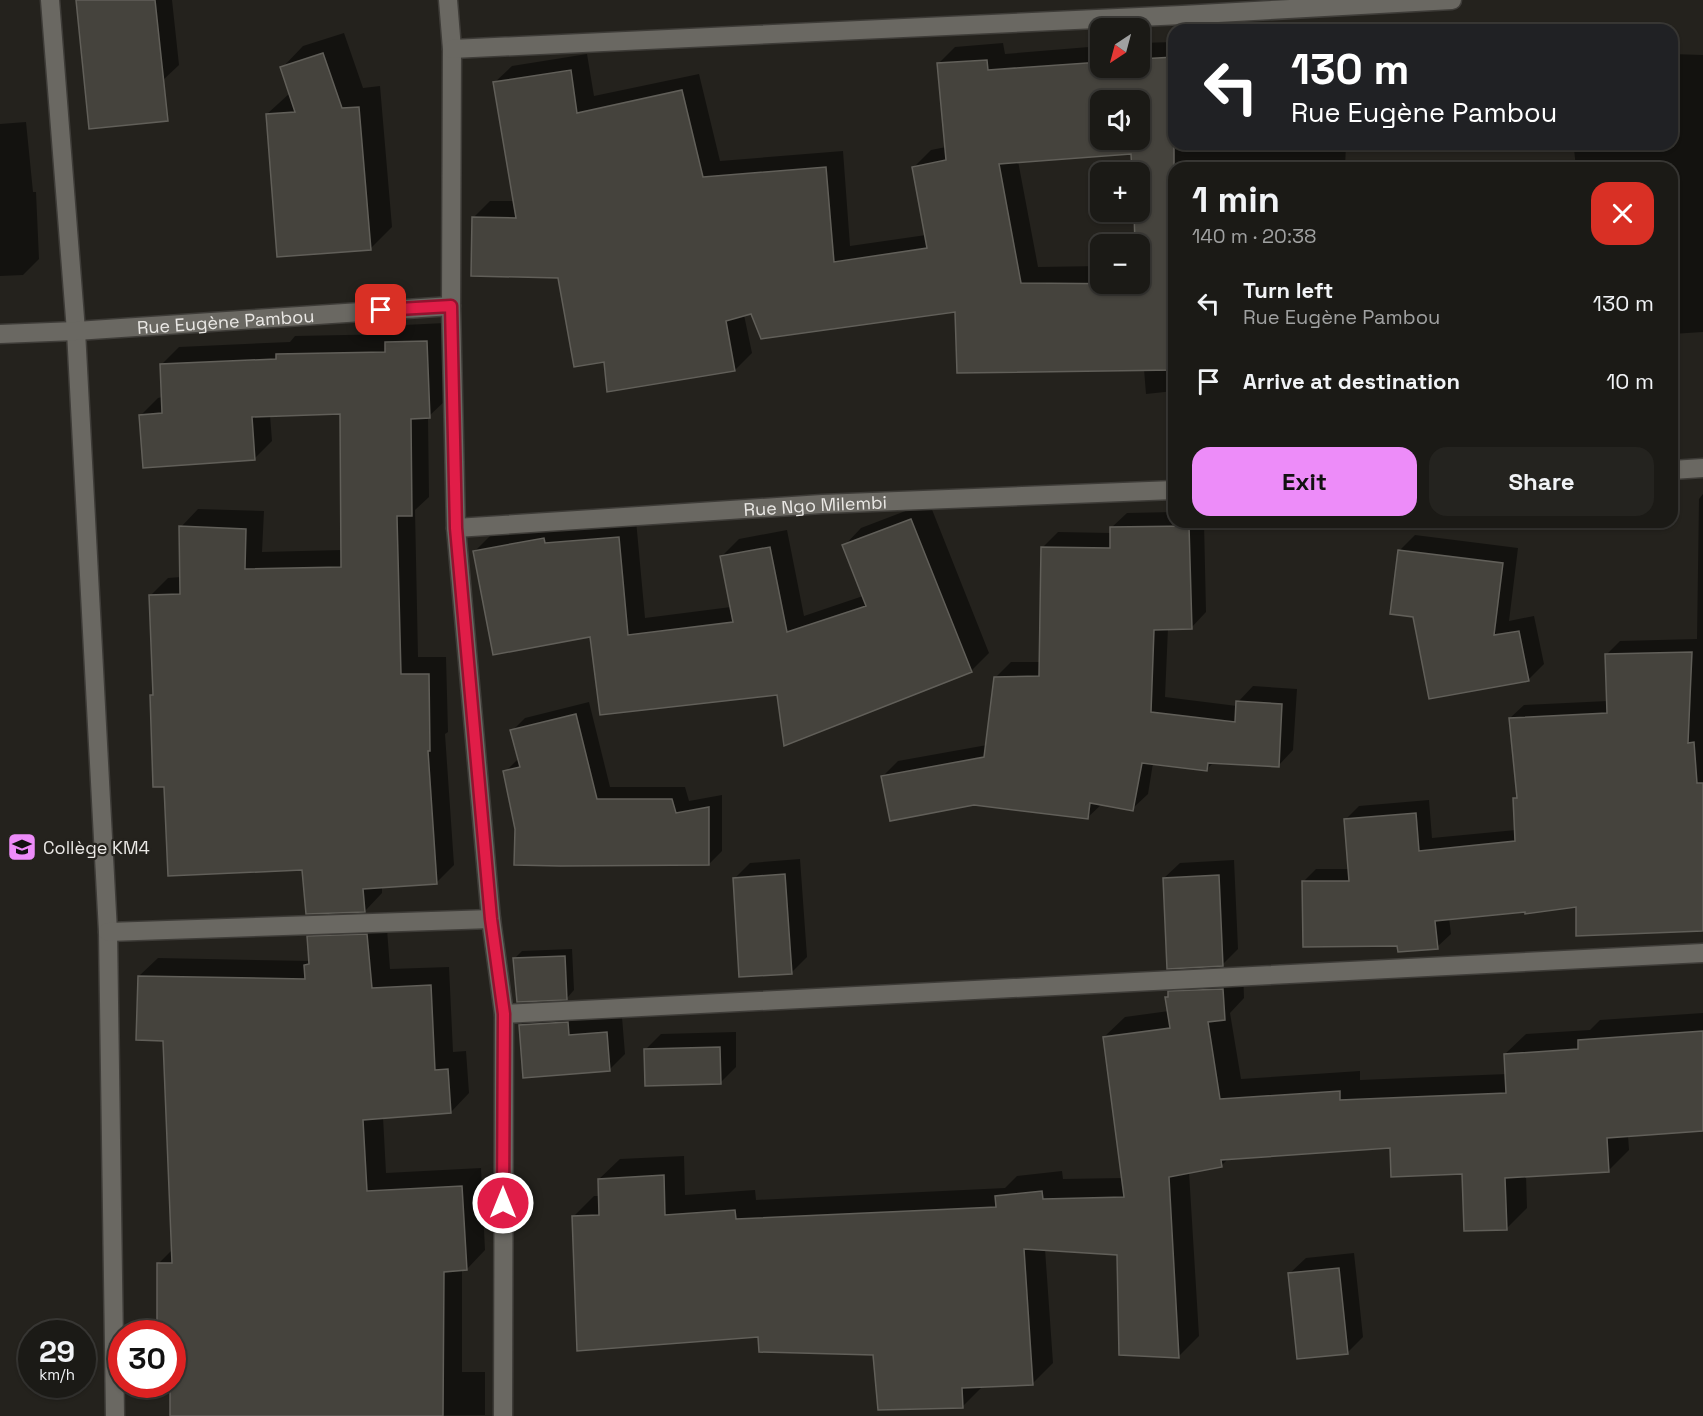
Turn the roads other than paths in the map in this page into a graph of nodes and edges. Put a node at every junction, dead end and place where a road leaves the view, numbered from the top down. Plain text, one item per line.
1 (50, 0) edge
2 (448, 0) edge
3 (1452, 0) edge
4 (452, 49) junction
5 (451, 306) junction
6 (76, 331) junction
7 (0, 334) edge
8 (1703, 468) edge
9 (1678, 470) edge
10 (1168, 490) edge
11 (456, 528) junction
12 (491, 919) junction
13 (108, 932) junction
14 (1703, 953) edge
15 (504, 1014) junction
16 (115, 1416) edge
17 (503, 1416) edge

1 - 6 street
2 - 4 street
3 - 4 street
4 - 5 street
5 - 6 street, Rue Eugène Pambou
5 - 11 street
6 - 7 street, Rue Eugène Pambou
6 - 13 street
8 - 9 street
10 - 11 street, Rue Ngo Milembi
11 - 12 street
12 - 13 street
12 - 15 street
13 - 16 street
14 - 15 street
15 - 17 street

